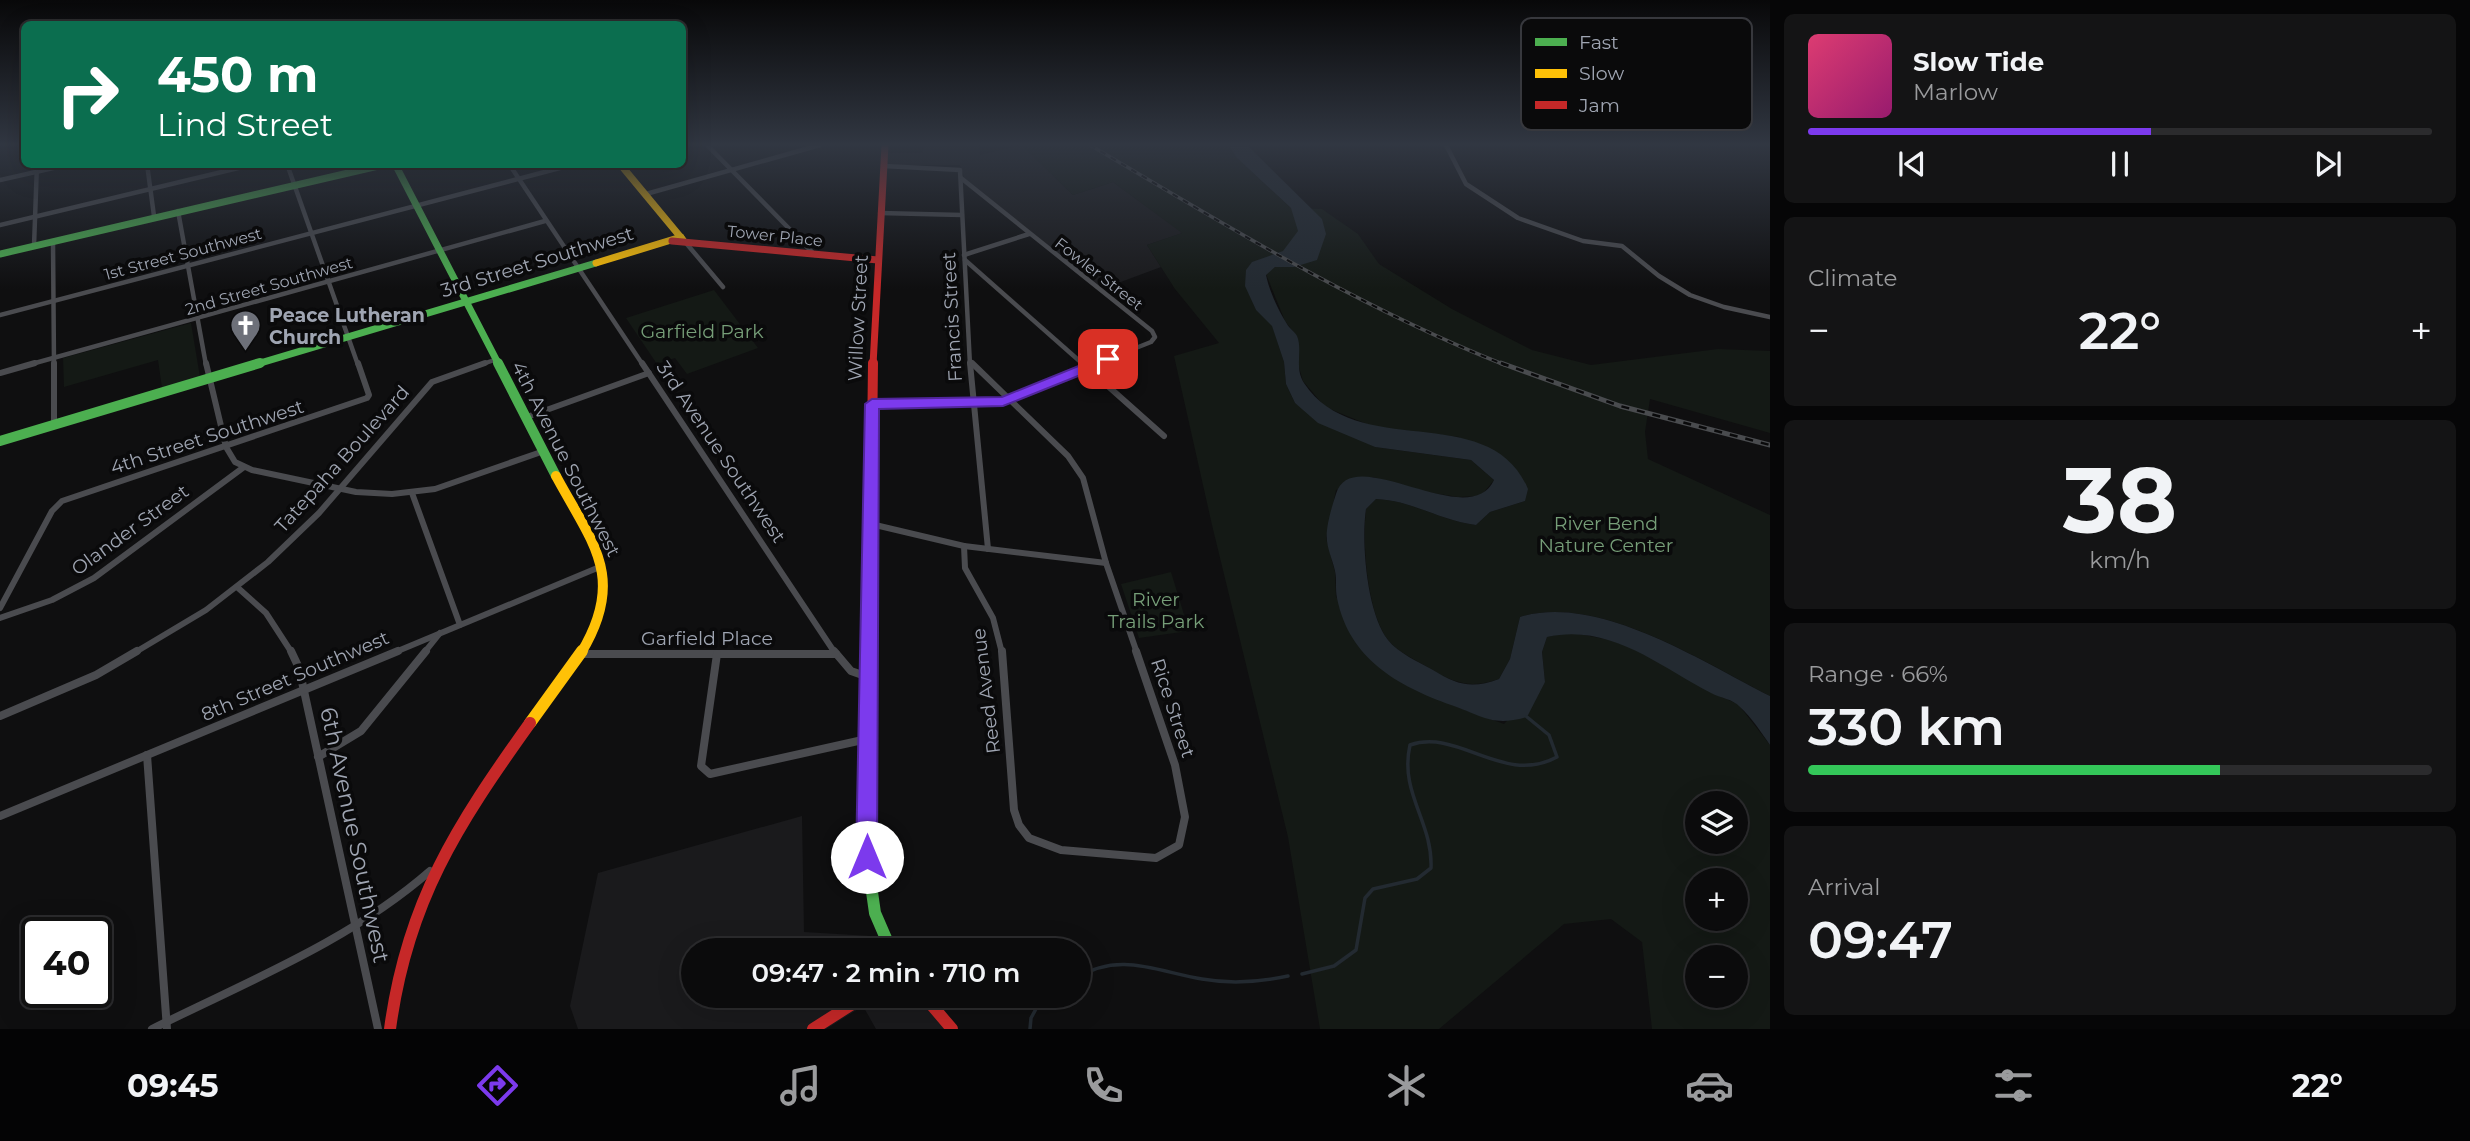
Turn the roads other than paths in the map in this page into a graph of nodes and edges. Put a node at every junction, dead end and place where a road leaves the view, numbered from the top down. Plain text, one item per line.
1 (36, 193) edge
2 (132, 193) edge
3 (150, 193) edge
4 (261, 193) edge
5 (297, 193) edge
6 (409, 193) edge
7 (466, 193) edge
8 (528, 193) edge
9 (650, 193) edge
10 (755, 193) edge
11 (882, 193) edge
12 (961, 193) edge
13 (979, 193) edge
14 (1481, 193) edge
15 (646, 194) joint
16 (416, 206) junction
17 (178, 211) junction
18 (880, 213) junction
19 (962, 215) junction
20 (154, 216) junction
21 (34, 217) junction
22 (545, 221) junction
23 (0, 225) edge
24 (312, 233) junction
25 (1029, 234) junction
26 (684, 240) junction
27 (52, 241) junction
28 (34, 246) junction
29 (439, 251) junction
30 (0, 254) edge
31 (816, 257) junction
32 (965, 257) junction
33 (877, 260) junction
34 (188, 266) junction
35 (576, 268) junction
36 (329, 281) junction
37 (723, 287) dead end
38 (467, 301) junction
39 (51, 302) junction
40 (0, 315) edge
41 (1770, 317) edge
42 (198, 318) junction
43 (349, 336) junction
44 (53, 358) junction
45 (497, 359) junction
46 (970, 361) junction
47 (1086, 368) junction
48 (0, 373) edge
49 (649, 373) junction
50 (209, 378) junction
51 (1009, 399) junction
52 (972, 403) junction
53 (872, 404) junction
54 (527, 416) junction
55 (54, 425) junction
56 (1164, 436) dead end
57 (0, 441) edge
58 (226, 447) junction
59 (544, 451) junction
60 (244, 467) junction
61 (340, 489) junction
62 (412, 493) junction
63 (871, 524) junction
64 (964, 546) junction
65 (988, 549) junction
66 (1107, 563) junction
67 (602, 566) junction
68 (237, 587) junction
69 (2, 606) edge
70 (29, 608) junction
71 (0, 618) edge
72 (460, 625) junction
73 (440, 633) junction
74 (579, 654) junction
75 (717, 654) junction
76 (836, 654) junction
77 (868, 677) junction
78 (303, 691) junction
79 (0, 716) edge
80 (867, 739) junction
81 (146, 755) junction
82 (318, 757) junction
83 (1014, 810) joint
84 (0, 816) edge
85 (434, 867) junction
86 (355, 927) junction
87 (886, 938) edge
88 (846, 1008) edge
89 (934, 1008) edge
90 (167, 1025) edge
91 (152, 1029) edge
92 (378, 1029) edge
93 (390, 1029) edge
94 (813, 1029) edge
95 (952, 1029) edge

1 - 21 street
2 - 21 street
3 - 20 street
4 - 17 street
5 - 24 street
6 - 16 street, 4th Avenue Southwest
7 - 16 street, 1st Street Southwest
8 - 22 street, 3rd Avenue Southwest
9 - 15 street
10 - 31 street
11 - 18 street, Willow Street
12 - 19 street, Francis Street
13 - 25 street, Fowler Street
14 - 41 street
15 - 26 street
16 - 24 street, 1st Street Southwest
16 - 29 street, 4th Avenue Southwest
17 - 20 street
17 - 34 street
18 - 19 street
18 - 33 street, Willow Street
19 - 32 street, Francis Street
20 - 27 street
21 - 23 street
21 - 28 street
22 - 29 street, 2nd Street Southwest
22 - 35 street, 3rd Avenue Southwest
24 - 34 street, 1st Street Southwest
24 - 36 street
25 - 32 street
25 - 47 street, Fowler Street
26 - 31 street, Tower Place
26 - 35 street, 3rd Street Southwest
26 - 37 street
27 - 28 street
27 - 39 street
28 - 30 street
29 - 36 street, 2nd Street Southwest
29 - 38 street, 4th Avenue Southwest
31 - 33 street, Tower Place
32 - 46 street, Francis Street
32 - 47 street
33 - 53 street, Willow Street
34 - 39 street, 1st Street Southwest
34 - 42 street
35 - 38 street, 3rd Street Southwest
35 - 49 street, 3rd Avenue Southwest
36 - 42 street, 2nd Street Southwest
36 - 43 street
38 - 43 street, 3rd Street Southwest
38 - 45 street, 4th Avenue Southwest
39 - 40 street, 1st Street Southwest
39 - 44 street
42 - 44 street, 2nd Street Southwest
42 - 50 street
43 - 50 street, 3rd Street Southwest
43 - 58 street, 4th Street Southwest
44 - 48 street, 2nd Street Southwest
44 - 55 street
45 - 54 street, 4th Avenue Southwest
45 - 61 street, Tatepaha Boulevard
46 - 51 street, Rice Street
46 - 52 street, Francis Street
47 - 51 street
47 - 56 street
49 - 54 street
49 - 76 street, 3rd Avenue Southwest
50 - 55 street, 3rd Street Southwest
50 - 58 street
51 - 52 street
51 - 66 street, Rice Street
52 - 53 street
52 - 65 street, Francis Street
53 - 63 street, Willow Street
54 - 59 street, 4th Avenue Southwest
55 - 57 street, 3rd Street Southwest
58 - 60 street
58 - 69 street, 4th Street Southwest
59 - 62 street
59 - 67 street, 4th Avenue Southwest
60 - 61 street
60 - 70 street, Olander Street
61 - 62 street
61 - 68 street, Tatepaha Boulevard
62 - 72 street
63 - 64 street
63 - 77 street, Willow Street
64 - 65 street
64 - 83 street, Reed Avenue
65 - 66 street
66 - 83 street, Rice Street
67 - 72 street, 8th Street Southwest
67 - 74 street, 4th Avenue Southwest
68 - 78 street, 6th Avenue Southwest
68 - 79 street, Tatepaha Boulevard
69 - 70 street
70 - 71 street, Olander Street
72 - 73 street, 8th Street Southwest
73 - 78 street, 8th Street Southwest
73 - 82 street
74 - 75 street, Garfield Place
74 - 85 street, 4th Avenue Southwest
75 - 76 street, Garfield Place
75 - 80 street
76 - 77 street, 3rd Avenue Southwest
77 - 80 street, Willow Street
78 - 81 street, 8th Street Southwest
78 - 82 street, 6th Avenue Southwest
80 - 87 street, Willow Street
81 - 84 street, 8th Street Southwest
81 - 90 street
82 - 86 street, 6th Avenue Southwest
85 - 86 street
85 - 93 street, 4th Avenue Southwest
86 - 90 street
86 - 92 street, 6th Avenue Southwest
88 - 94 street
89 - 95 street
90 - 91 street

